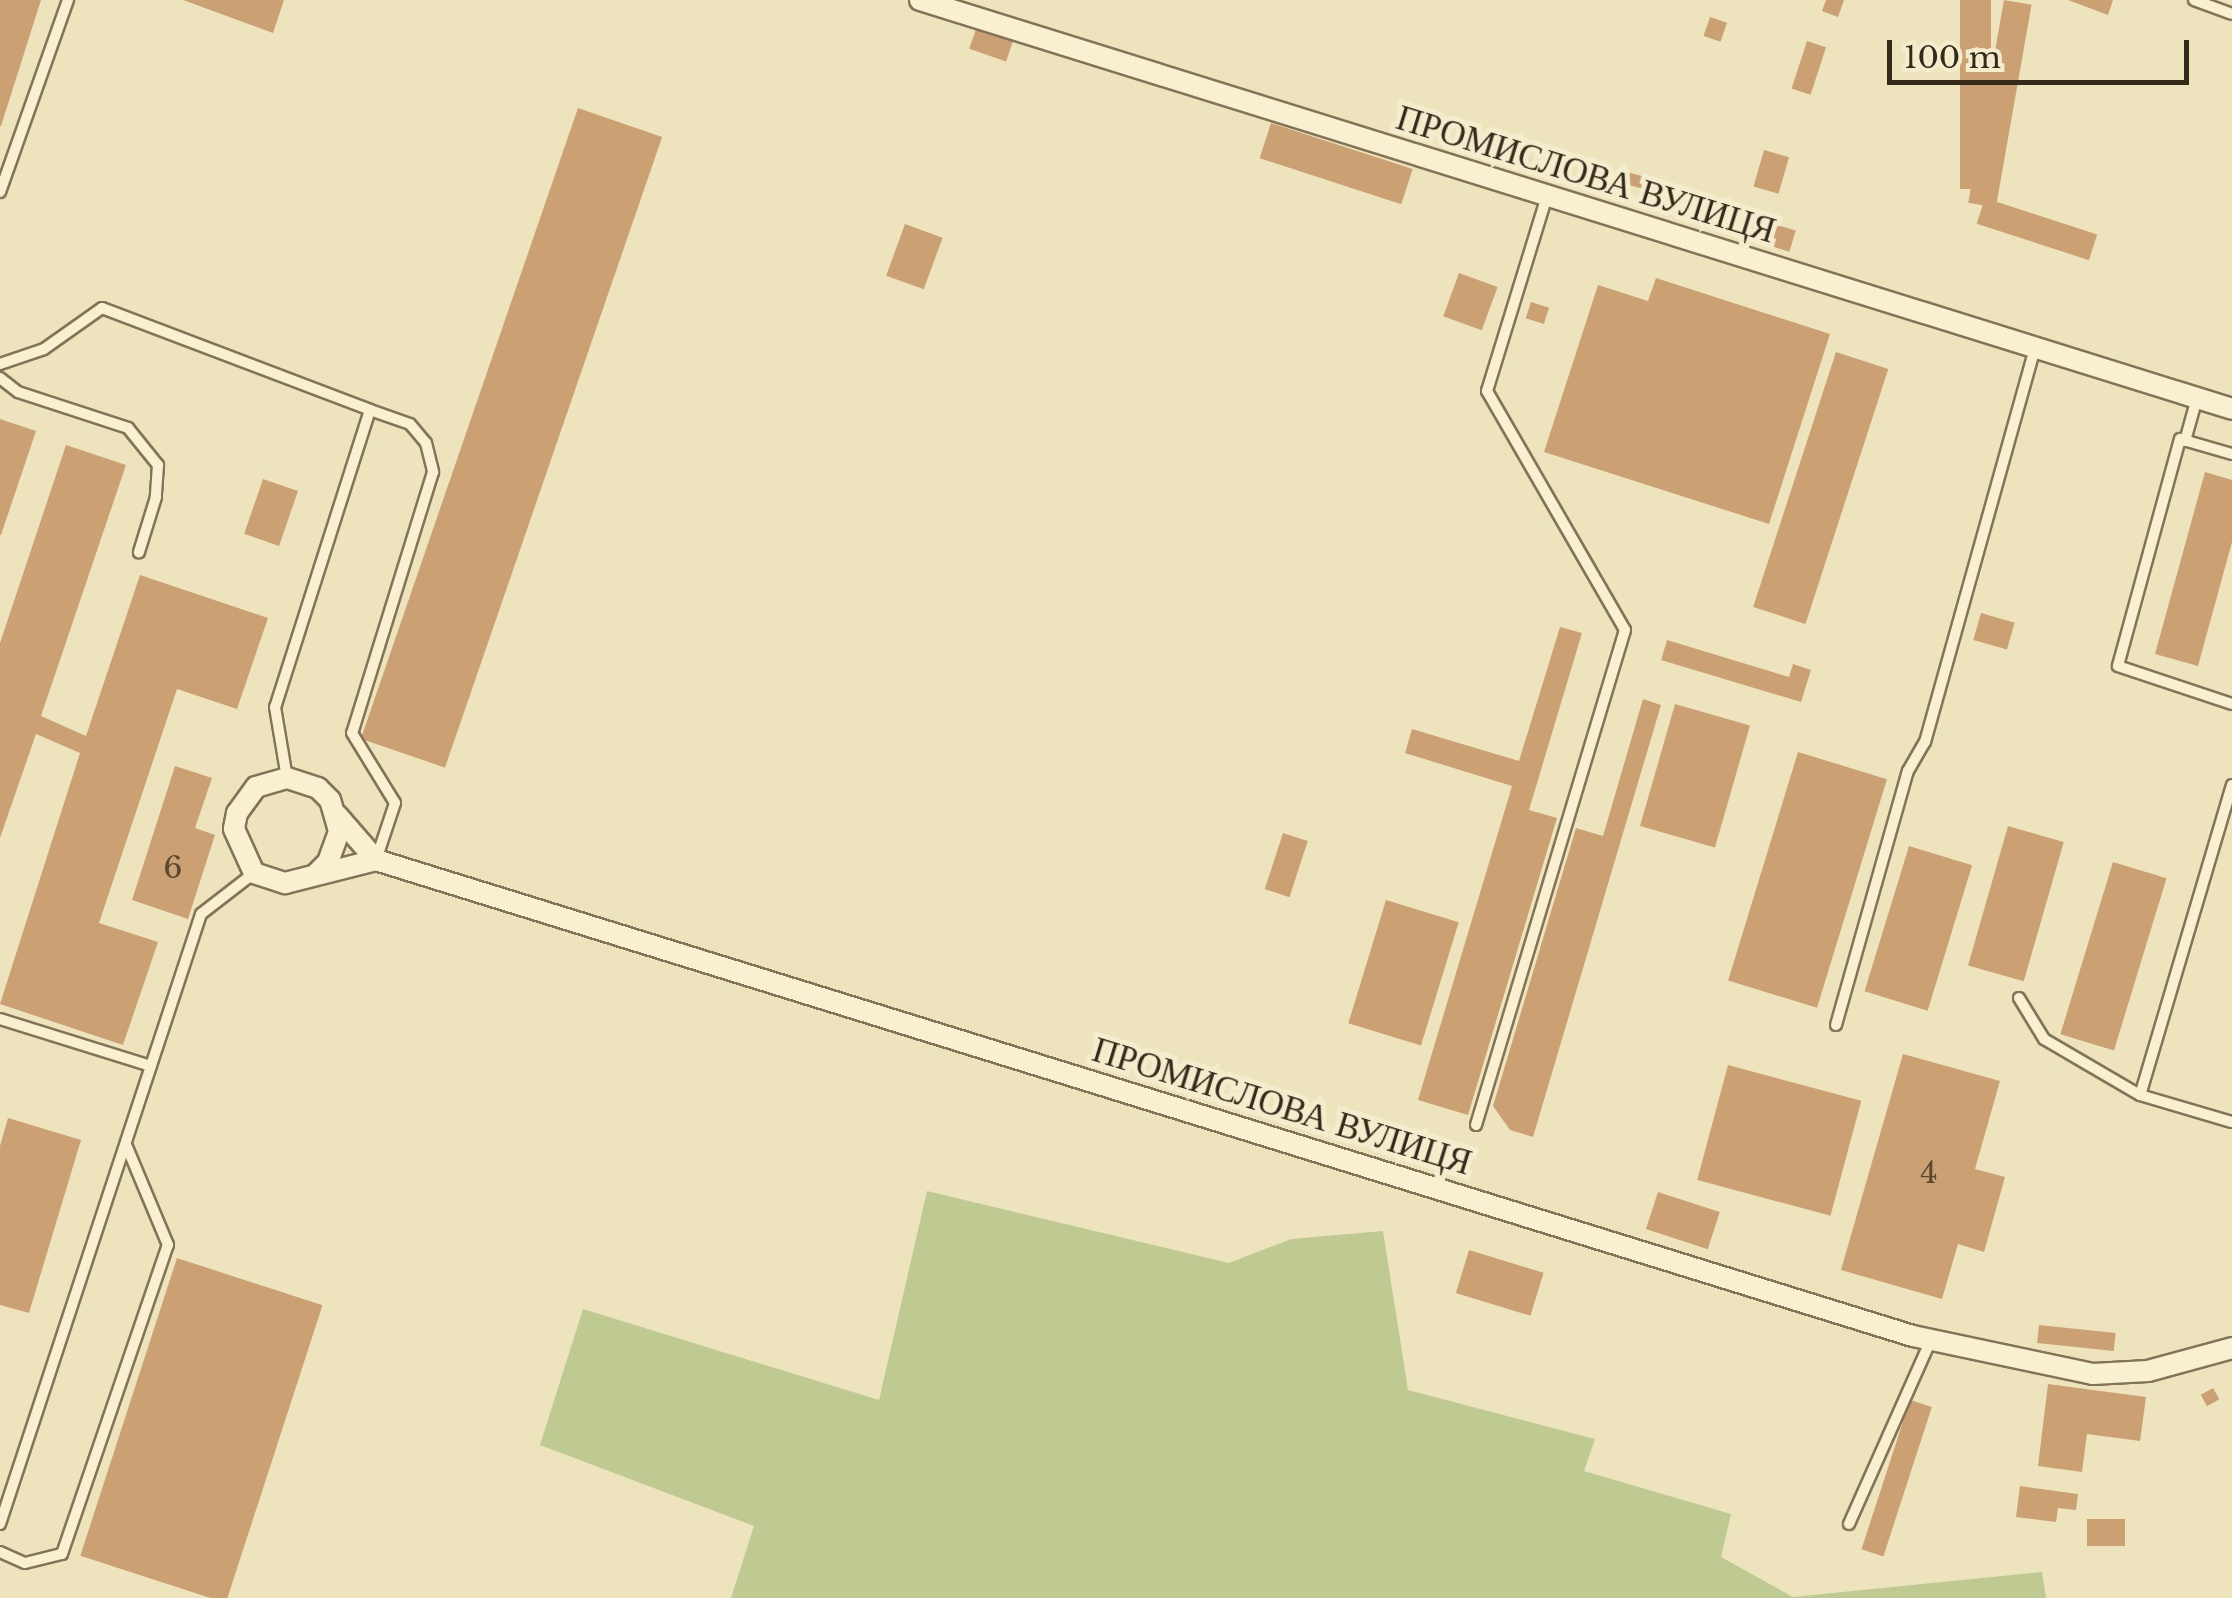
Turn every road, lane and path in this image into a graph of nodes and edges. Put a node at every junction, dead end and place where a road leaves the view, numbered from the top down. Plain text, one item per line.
1 (68, 0) edge
2 (920, 0) edge
3 (2194, 0) edge
4 (2232, 14) edge
5 (0, 192) edge
6 (1547, 196) junction
7 (2035, 348) junction
8 (0, 364) edge
9 (0, 378) edge
10 (2197, 398) junction
11 (2232, 409) edge
12 (370, 410) junction
13 (2186, 440) junction
14 (2232, 454) edge
15 (139, 552) dead end
16 (2232, 704) edge
17 (288, 778) junction
18 (2232, 786) edge
19 (337, 815) junction
20 (376, 860) junction
21 (254, 873) junction
22 (316, 874) junction
23 (2019, 998) dead end
24 (0, 1019) edge
25 (1836, 1024) dead end
26 (151, 1066) junction
27 (2140, 1095) junction
28 (2232, 1122) edge
29 (1476, 1125) dead end
30 (126, 1146) junction
31 (1930, 1340) junction
32 (2232, 1348) edge
33 (0, 1524) edge
34 (1849, 1524) dead end
35 (0, 1552) edge

1 - 5 lane
2 - 6 street, ПРОМИСЛОВА ВУЛИЦЯ
3 - 4 lane
6 - 7 street, ПРОМИСЛОВА ВУЛИЦЯ
6 - 29 lane
7 - 10 street, ПРОМИСЛОВА ВУЛИЦЯ
7 - 25 lane
8 - 12 lane
9 - 15 lane
10 - 11 street, ПРОМИСЛОВА ВУЛИЦЯ
10 - 13 lane
12 - 17 lane
12 - 20 lane
13 - 14 lane
13 - 16 lane
17 - 19 street
17 - 21 street
18 - 27 lane
19 - 20 street
19 - 22 street
20 - 22 street
20 - 31 street, ПРОМИСЛОВА ВУЛИЦЯ
21 - 22 street
21 - 26 lane
23 - 27 lane
24 - 26 lane
26 - 30 lane
27 - 28 lane
30 - 33 lane
30 - 35 lane
31 - 32 street, ПРОМИСЛОВА ВУЛИЦЯ
31 - 34 lane

